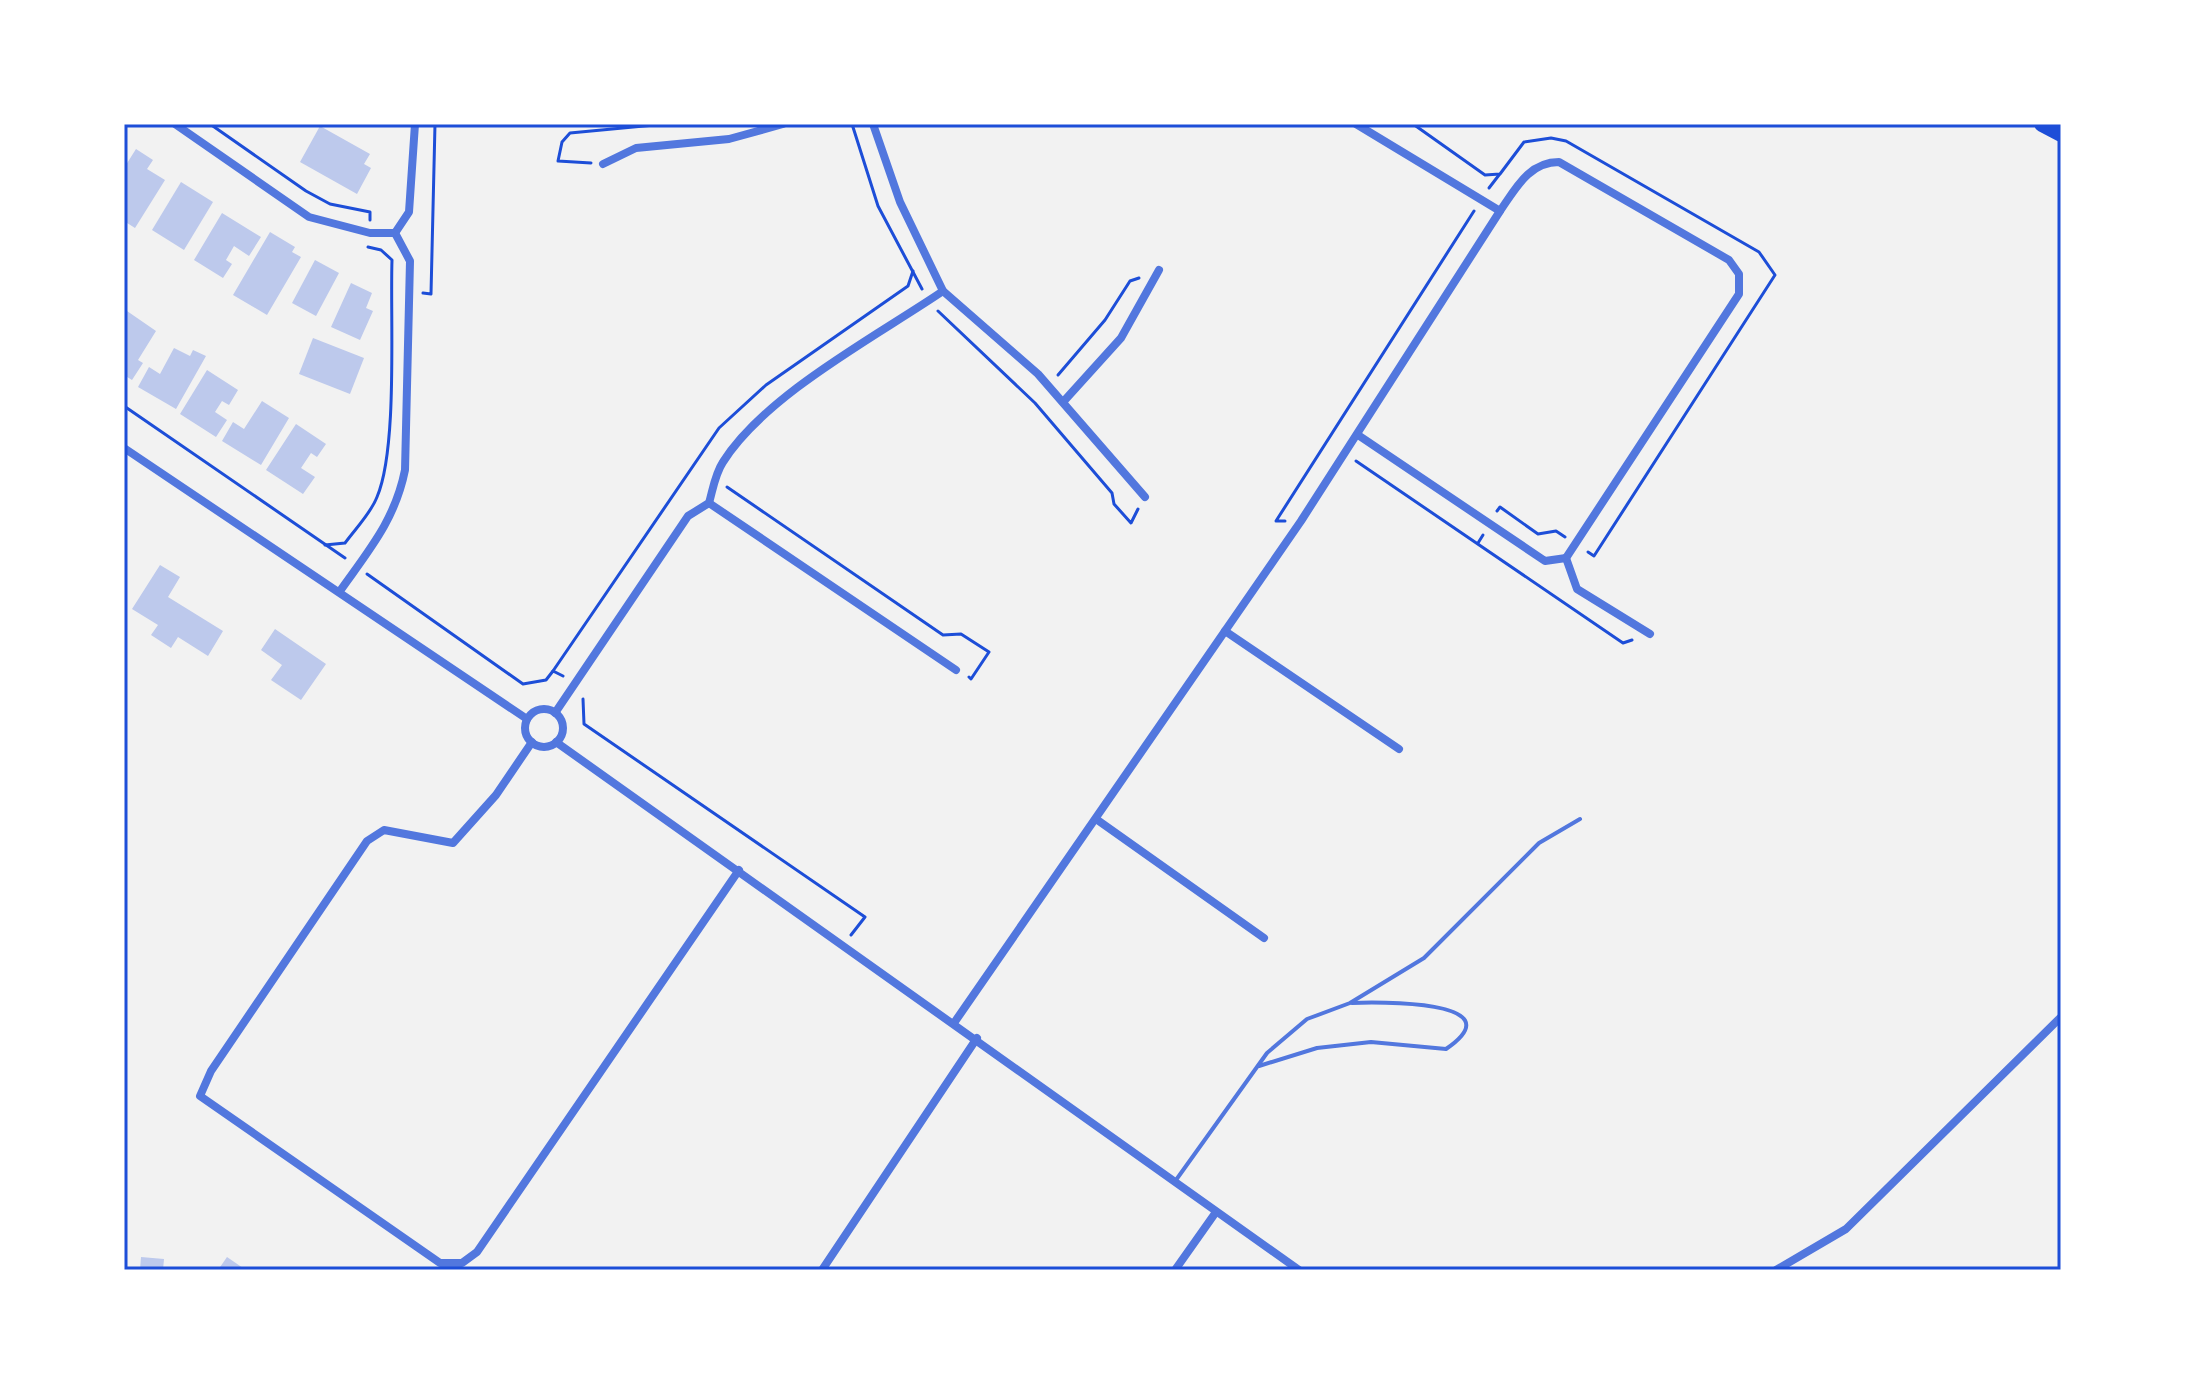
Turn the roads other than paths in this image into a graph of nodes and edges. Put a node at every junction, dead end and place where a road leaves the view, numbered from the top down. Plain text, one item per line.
1 (175, 124) edge
2 (415, 124) edge
3 (783, 124) edge
4 (873, 124) edge
5 (1356, 124) edge
6 (2042, 124) edge
7 (2061, 134) edge
8 (603, 164) road end
9 (1500, 211) junction
10 (395, 233) junction
11 (1159, 270) road end
12 (943, 291) junction
13 (1064, 401) junction
14 (1358, 435) junction
15 (124, 448) edge
16 (1145, 497) dead end
17 (709, 503) junction
18 (1566, 558) junction
19 (340, 591) junction
20 (1225, 631) junction
21 (1650, 634) road end
22 (956, 670) road end
23 (555, 713) junction
24 (527, 719) junction
25 (532, 742) junction
26 (556, 742) junction
27 (1399, 749) dead end
28 (1096, 819) junction
29 (1580, 819) dead end
30 (739, 870) junction
31 (1264, 938) dead end
32 (1350, 1003) junction
33 (2061, 1017) edge
34 (954, 1023) junction
35 (977, 1038) junction
36 (1257, 1066) junction
37 (1175, 1182) junction
38 (1216, 1212) junction
39 (822, 1270) edge
40 (1175, 1270) edge
41 (1299, 1270) edge
42 (1776, 1270) edge

1 - 10 street
2 - 10 street
3 - 8 street
4 - 12 street
5 - 9 street
6 - 7 highway
9 - 14 street
9 - 18 street
10 - 19 street
11 - 13 street
12 - 13 street
12 - 17 street
13 - 16 street
14 - 18 street
14 - 20 street
15 - 19 street
17 - 22 street
17 - 23 street
18 - 21 street
19 - 24 street
20 - 27 street
20 - 28 street
23 - 24 street
23 - 26 street
24 - 25 street
25 - 26 street
25 - 30 street
26 - 30 street
28 - 31 street
28 - 34 street
29 - 32 lane
30 - 34 street
32 - 36 lane
32 - 36 lane
33 - 42 street
34 - 35 street
35 - 37 street
35 - 39 street
36 - 37 lane
37 - 38 street
38 - 40 street
38 - 41 street

